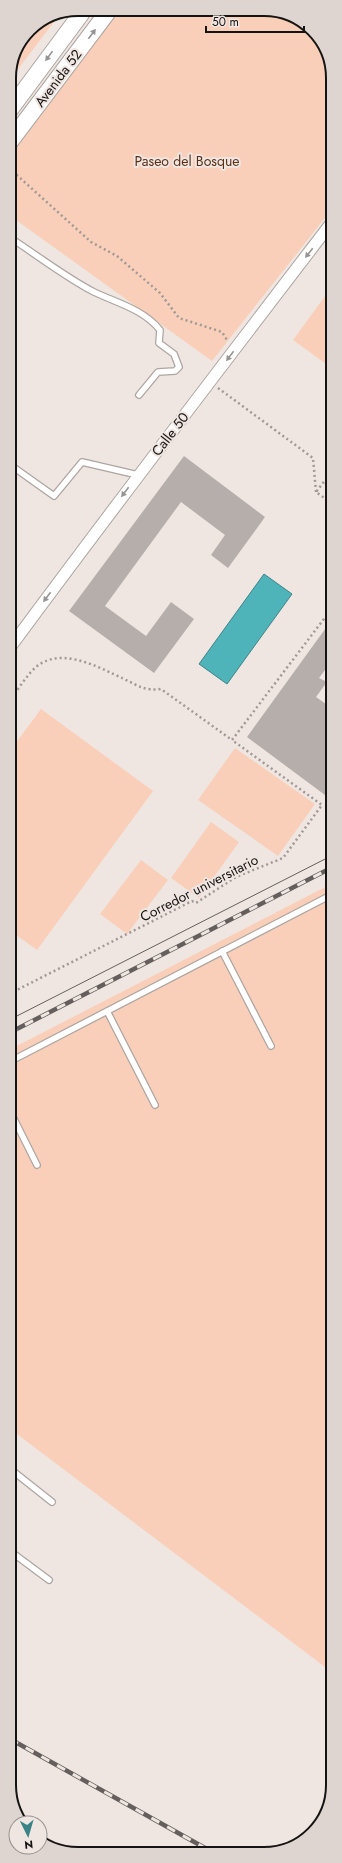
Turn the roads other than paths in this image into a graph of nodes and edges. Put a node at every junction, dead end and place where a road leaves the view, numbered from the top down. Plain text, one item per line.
1 (80, 16) edge
2 (105, 16) edge
3 (16, 102) edge
4 (16, 134) edge
5 (326, 230) edge
6 (16, 242) edge
7 (139, 394) dead end
8 (16, 469) edge
9 (138, 475) junction
10 (16, 639) edge
11 (326, 898) edge
12 (222, 951) junction
13 (107, 1012) junction
14 (271, 1046) dead end
15 (16, 1058) edge
16 (155, 1105) dead end
17 (16, 1123) edge
18 (37, 1165) dead end
19 (16, 1473) edge
20 (52, 1502) dead end
21 (16, 1555) edge
22 (49, 1580) dead end

1 -> 3 main road, Avenida 52
4 -> 2 main road, Avenida 52
5 -> 9 street, Calle 50
6 - 7 lane
8 - 9 lane
9 -> 10 street, Calle 50
11 - 12 lane
12 - 13 lane
12 - 14 lane
13 - 15 lane
13 - 16 lane
17 - 18 lane
19 - 20 lane
21 - 22 lane

